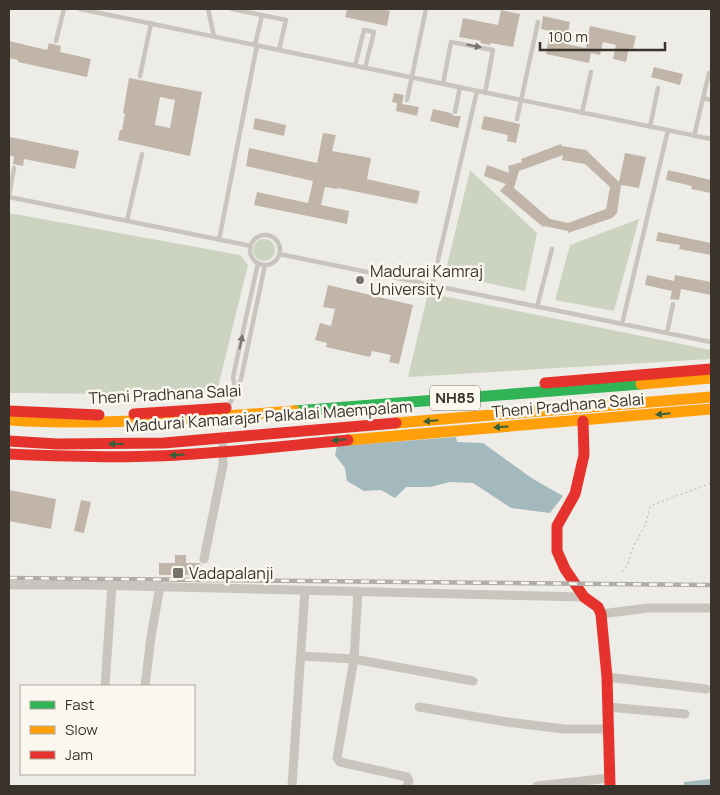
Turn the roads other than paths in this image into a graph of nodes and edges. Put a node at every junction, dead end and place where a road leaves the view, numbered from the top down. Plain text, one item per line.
1 (64, 9) edge
2 (80, 9) edge
3 (208, 9) edge
4 (232, 9) edge
5 (426, 9) edge
6 (98, 11) edge
7 (262, 15) junction
8 (538, 22) dead end
9 (151, 24) junction
10 (214, 36) junction
11 (56, 41) dead end
12 (256, 45) junction
13 (279, 50) junction
14 (355, 66) junction
15 (365, 68) junction
16 (591, 72) dead end
17 (709, 73) dead end
18 (140, 76) dead end
19 (411, 77) junction
20 (443, 84) junction
21 (460, 88) junction
22 (658, 88) dead end
23 (477, 91) junction
24 (485, 92) junction
25 (703, 98) junction
26 (406, 100) dead end
27 (521, 100) junction
28 (711, 100) edge
29 (455, 112) dead end
30 (582, 113) junction
31 (517, 119) dead end
32 (650, 127) junction
33 (668, 130) junction
34 (694, 136) junction
35 (711, 140) edge
36 (142, 154) dead end
37 (14, 168) dead end
38 (9, 196) edge
39 (127, 221) junction
40 (219, 240) junction
41 (251, 246) junction
42 (552, 249) dead end
43 (279, 254) junction
44 (258, 263) junction
45 (265, 265) junction
46 (432, 286) junction
47 (674, 304) dead end
48 (537, 307) junction
49 (622, 324) junction
50 (667, 334) junction
51 (711, 342) edge
52 (711, 369) edge
53 (634, 376) junction
54 (711, 378) edge
55 (235, 390) junction
56 (711, 397) edge
57 (711, 409) edge
58 (9, 411) edge
59 (228, 413) junction
60 (637, 416) junction
61 (9, 420) edge
62 (583, 421) junction
63 (9, 441) edge
64 (242, 442) junction
65 (222, 446) junction
66 (256, 448) junction
67 (9, 454) edge
68 (204, 559) dead end
69 (9, 585) edge
70 (112, 585) junction
71 (160, 586) junction
72 (305, 590) junction
73 (358, 591) junction
74 (584, 597) junction
75 (711, 608) edge
76 (601, 614) junction
77 (301, 656) junction
78 (354, 659) junction
79 (607, 677) junction
80 (473, 681) dead end
81 (105, 685) edge
82 (145, 685) edge
83 (706, 689) dead end
84 (419, 707) dead end
85 (608, 707) junction
86 (685, 714) dead end
87 (609, 729) junction
88 (610, 782) edge
89 (292, 786) edge
90 (407, 786) edge
91 (537, 786) edge

1 - 11 lane
2 - 6 lane
3 - 10 lane
4 - 7 lane
5 - 19 lane
6 - 9 lane
7 - 12 lane
7 - 13 lane
8 - 27 lane
9 - 10 lane
9 - 18 lane
10 - 12 lane
12 - 13 lane
12 - 40 lane
13 - 14 lane
14 - 15 lane
14 - 15 lane
15 - 19 lane
16 - 30 lane
17 - 25 lane
19 - 20 lane
19 - 26 lane
20 - 21 lane
20 -> 24 lane
21 - 23 lane
21 - 29 lane
22 - 32 lane
23 - 24 lane
23 - 46 lane
24 - 27 lane
25 - 28 lane
25 - 34 lane
27 - 30 lane
27 - 31 lane
30 - 32 lane
32 - 33 lane
33 - 34 lane
33 - 49 lane
34 - 35 lane
36 - 39 lane
37 - 38 lane
38 - 39 lane
39 - 40 lane
40 - 41 lane
41 - 43 lane
41 - 44 lane
42 - 48 lane
43 - 45 lane
43 - 46 lane
44 - 45 lane
55 -> 44 lane
45 - 55 lane
46 - 48 lane
47 - 50 lane
48 - 49 lane
49 - 50 lane
50 - 51 lane
52 - 53 main road, Theni Pradhana Salai / NH85
53 - 59 main road, Theni Pradhana Salai / NH85
53 - 60 main road
54 - 61 main road, Madurai Kamarajar Palkalai Maempalam / NH85
55 - 59 lane
56 -> 63 main road, Madurai Kamarajar Palkalai Maempalam / NH85
57 -> 60 main road, Theni Pradhana Salai / NH85
58 - 59 main road, Theni Pradhana Salai / NH85
59 - 64 main road
59 - 65 main road
60 - 62 main road, Theni Pradhana Salai / NH85
62 -> 66 main road, Theni Pradhana Salai / NH85
62 - 74 main road
64 - 65 main road
64 - 66 main road
65 - 66 main road, Theni Pradhana Salai / NH85
65 -> 67 main road, Theni Pradhana Salai / NH85
65 - 68 street
69 - 70 street
70 - 71 street
70 - 81 street
71 - 72 street
71 - 82 street
72 - 73 street
72 - 77 street
73 - 74 street
73 - 78 street
74 - 76 main road
75 - 76 street
76 - 79 main road
77 - 78 street
77 - 89 street
78 - 80 street
78 - 90 street
79 - 83 street
79 - 85 main road
84 - 87 street
85 - 86 street
85 - 87 main road
87 - 88 main road
88 - 91 street

